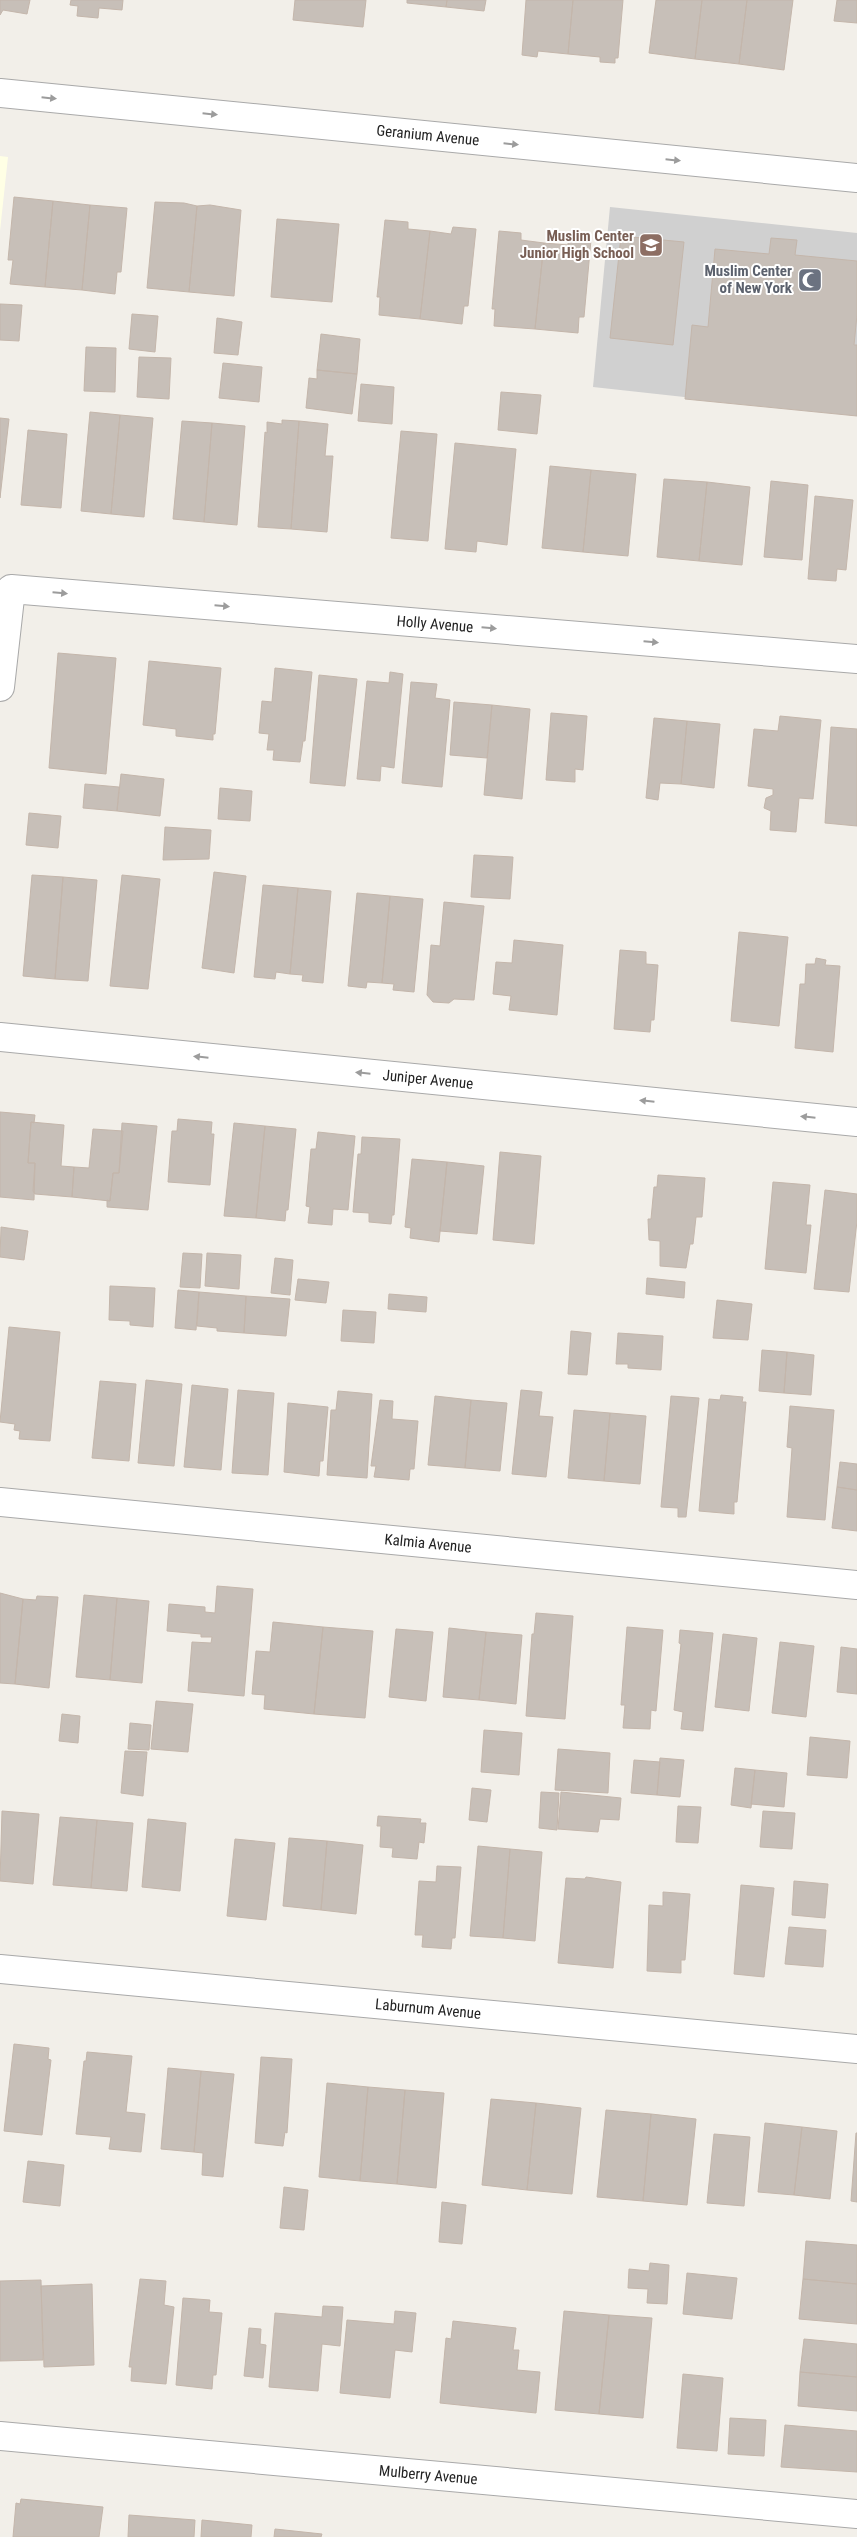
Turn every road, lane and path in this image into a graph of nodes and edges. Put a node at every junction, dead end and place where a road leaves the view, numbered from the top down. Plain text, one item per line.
1 (0, 93) edge
2 (857, 178) edge
3 (857, 659) edge
4 (0, 687) edge
5 (0, 1037) edge
6 (857, 1122) edge
7 (0, 1502) edge
8 (857, 1585) edge
9 (0, 1969) edge
10 (857, 2049) edge
11 (0, 2436) edge
12 (857, 2514) edge

1 -> 2 street, Geranium Avenue
4 -> 3 street, Holly Avenue
6 -> 5 street, Juniper Avenue
7 - 8 street, Kalmia Avenue
9 - 10 street, Laburnum Avenue
11 - 12 street, Mulberry Avenue

